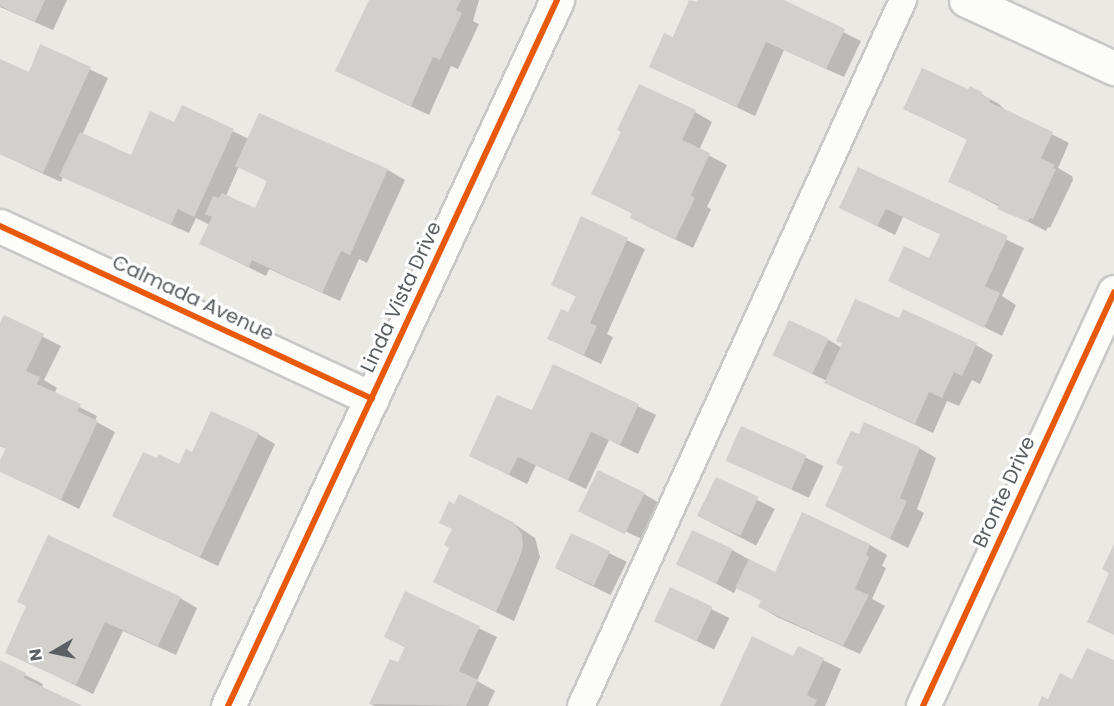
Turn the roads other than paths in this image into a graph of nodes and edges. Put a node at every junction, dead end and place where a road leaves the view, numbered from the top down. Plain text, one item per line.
1 (557, 0) edge
2 (903, 0) edge
3 (966, 0) edge
4 (1114, 69) edge
5 (0, 226) edge
6 (1114, 292) edge
7 (372, 399) junction
8 (228, 706) edge
9 (581, 706) edge
10 (923, 706) edge

1 - 7 street, Linda Vista Drive
2 - 9 lane
3 - 4 street
5 - 7 street, Calmada Avenue
6 - 10 street, Bronte Drive
7 - 8 street, Linda Vista Drive

